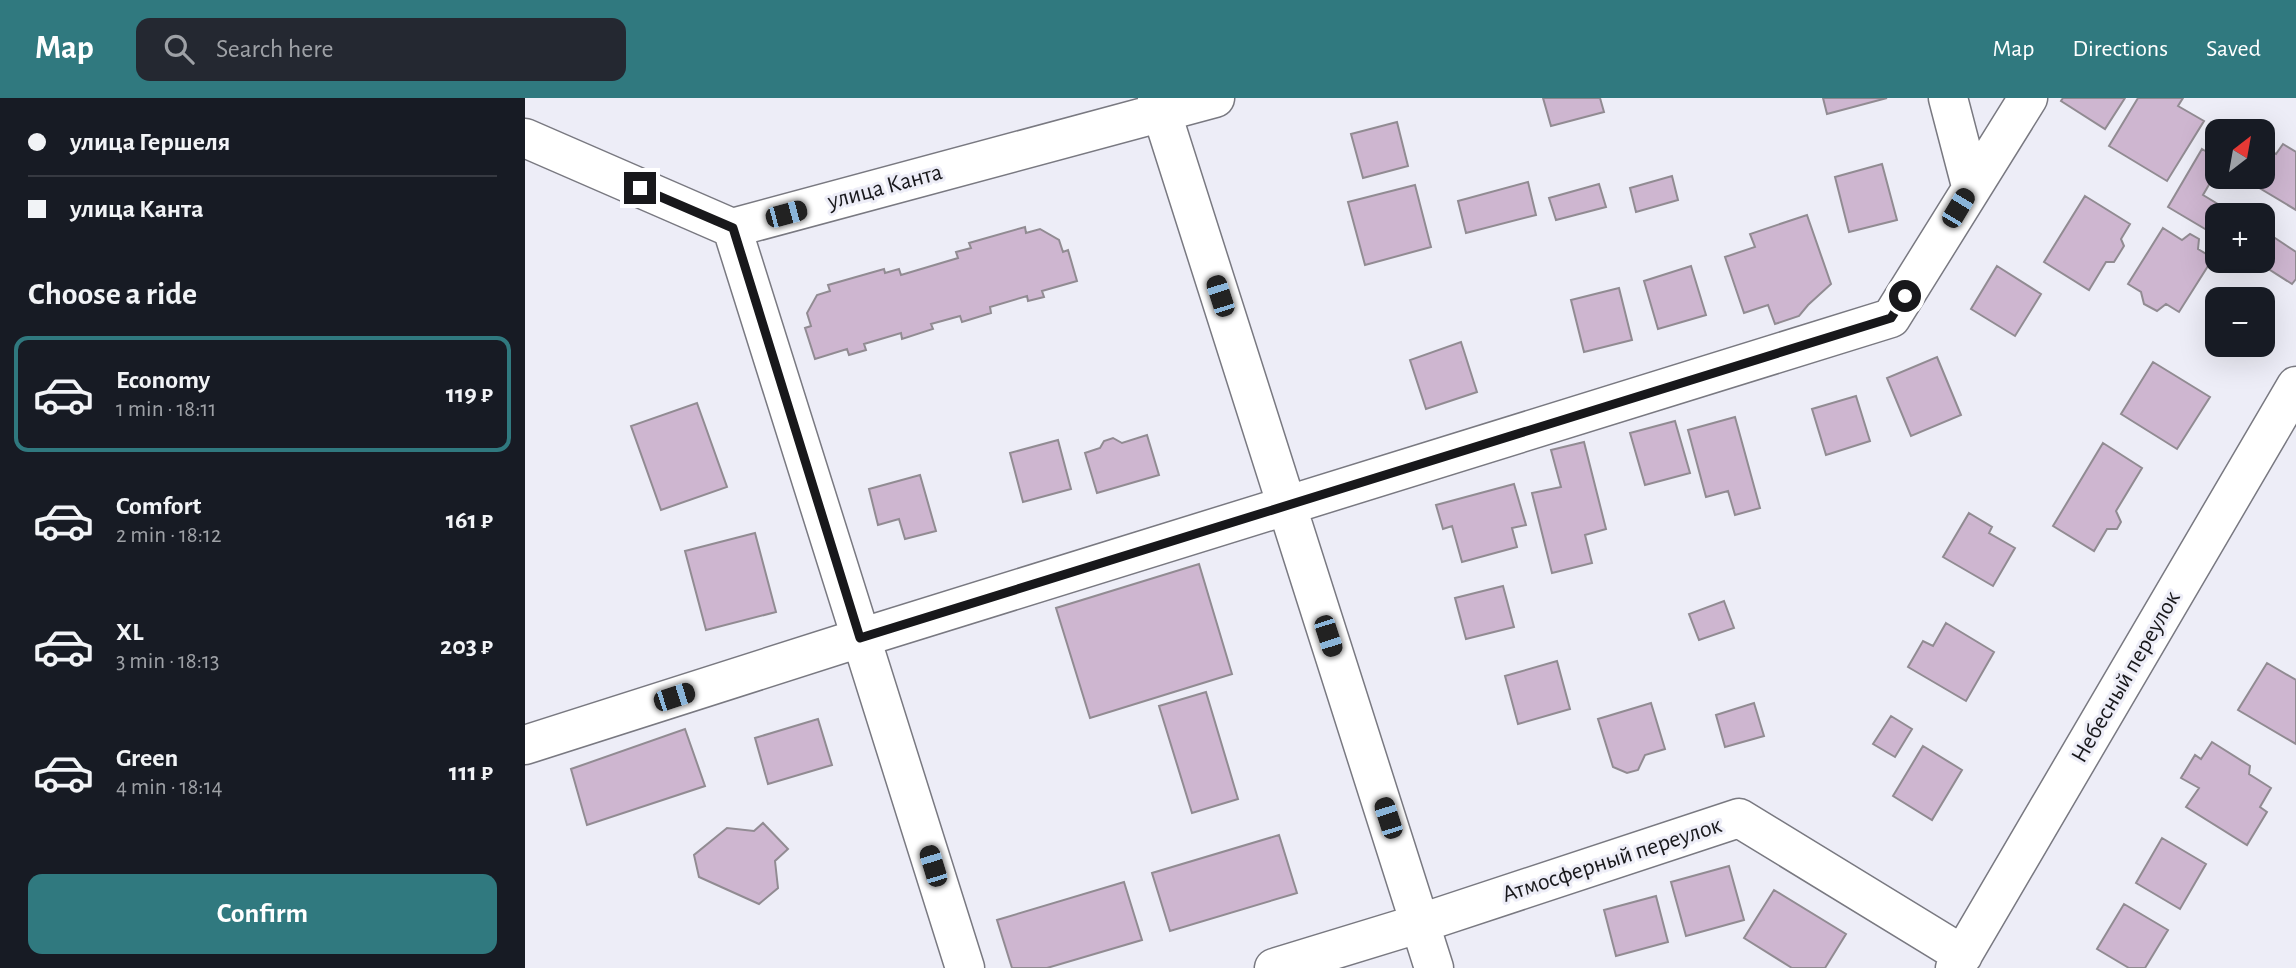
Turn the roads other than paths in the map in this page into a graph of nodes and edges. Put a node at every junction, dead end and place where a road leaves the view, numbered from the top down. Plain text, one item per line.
1 (1215, 98) edge
2 (1948, 98) edge
3 (2028, 98) edge
4 (1159, 105) edge
5 (525, 138) edge
6 (1971, 186) junction
7 (733, 228) junction
8 (2296, 386) edge
9 (1286, 505) junction
10 (860, 638) junction
11 (525, 745) edge
12 (1422, 923) junction
13 (1959, 962) edge
14 (965, 968) edge
15 (1274, 968) edge
16 (1434, 968) edge

1 - 4 street, улица Канта
2 - 6 street
3 - 6 street
4 - 7 street, улица Канта
4 - 9 street
5 - 7 street
6 - 9 street
7 - 10 street
8 - 13 street, Небесный переулок
9 - 10 street
9 - 12 street
10 - 11 street
10 - 14 street
12 - 13 street, Атмосферный переулок
12 - 15 street, Атмосферный переулок
12 - 16 street

